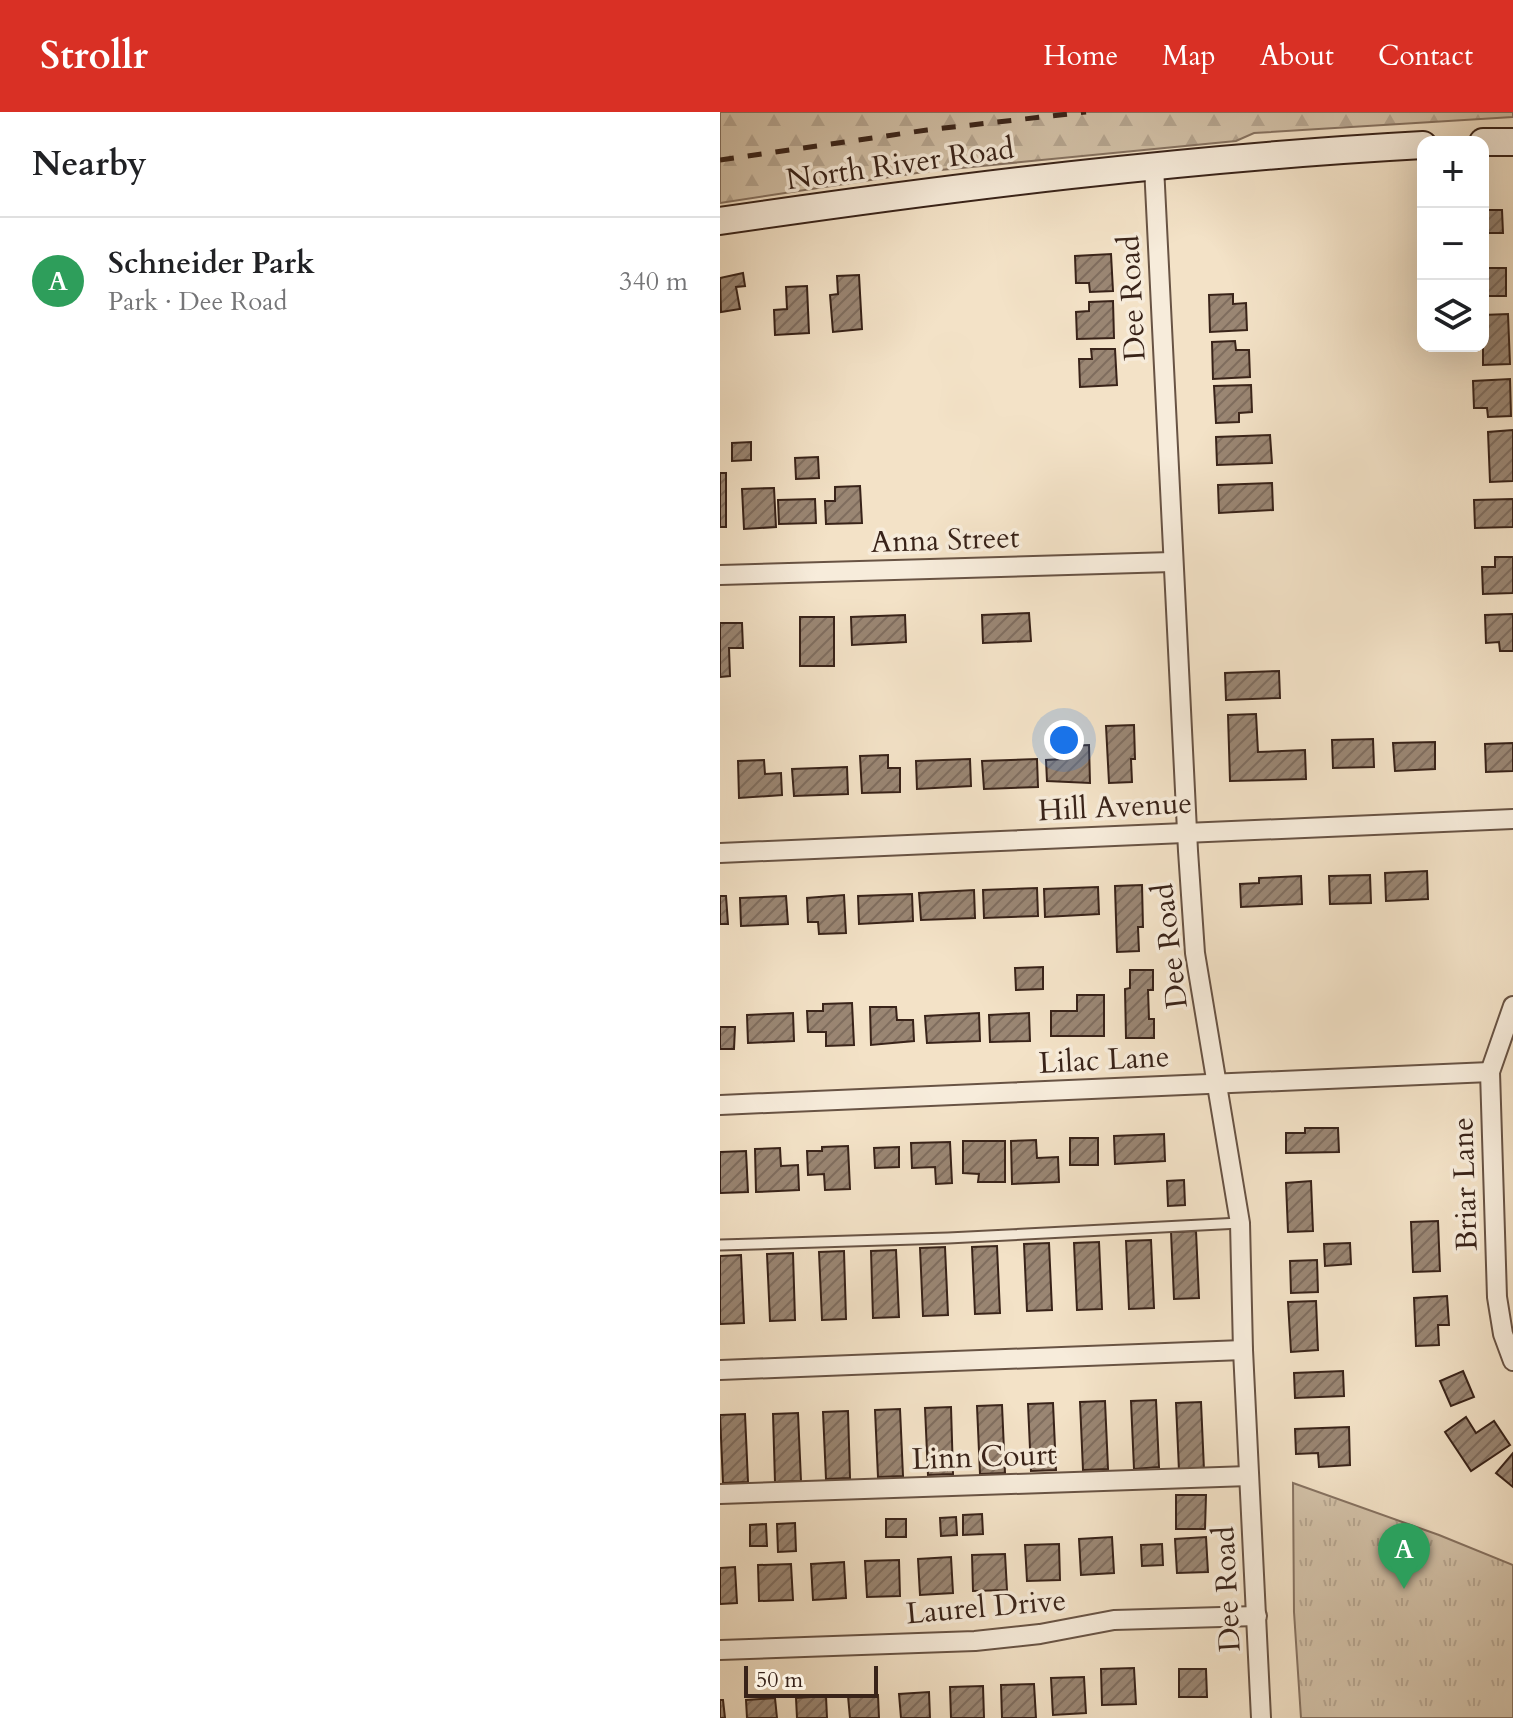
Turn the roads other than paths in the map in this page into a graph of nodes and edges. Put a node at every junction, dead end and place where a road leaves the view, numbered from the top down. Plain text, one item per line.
1 (1489, 142) edge
2 (1513, 142) edge
3 (1417, 145) edge
4 (1154, 166) junction
5 (720, 221) edge
6 (1172, 562) junction
7 (720, 575) edge
8 (1513, 819) edge
9 (1186, 832) junction
10 (720, 853) edge
11 (1513, 1006) edge
12 (1490, 1072) junction
13 (1218, 1083) junction
14 (720, 1105) edge
15 (1240, 1223) junction
16 (720, 1245) edge
17 (1243, 1350) junction
18 (1513, 1361) edge
19 (720, 1370) edge
20 (1249, 1476) junction
21 (720, 1494) edge
22 (1257, 1616) junction
23 (720, 1650) edge
24 (1261, 1718) edge

1 - 2 main road
3 - 4 main road, North River Road
4 - 5 main road, North River Road
4 - 6 street, Dee Road
6 - 7 street, Anna Street
6 - 9 street, Dee Road
8 - 9 street, Hill Avenue
9 - 10 street, Hill Avenue
9 - 13 street, Dee Road
11 - 12 street, Briar Lane
12 - 13 street, Lilac Lane
12 - 18 street, Briar Lane
13 - 14 street, Lilac Lane
13 - 15 street, Dee Road
15 - 16 lane
15 - 17 street, Dee Road
17 - 19 street
17 - 20 street, Dee Road
20 - 21 street, Linn Court
20 - 22 street, Dee Road
22 - 23 street, Laurel Drive
22 - 24 street, Dee Road

